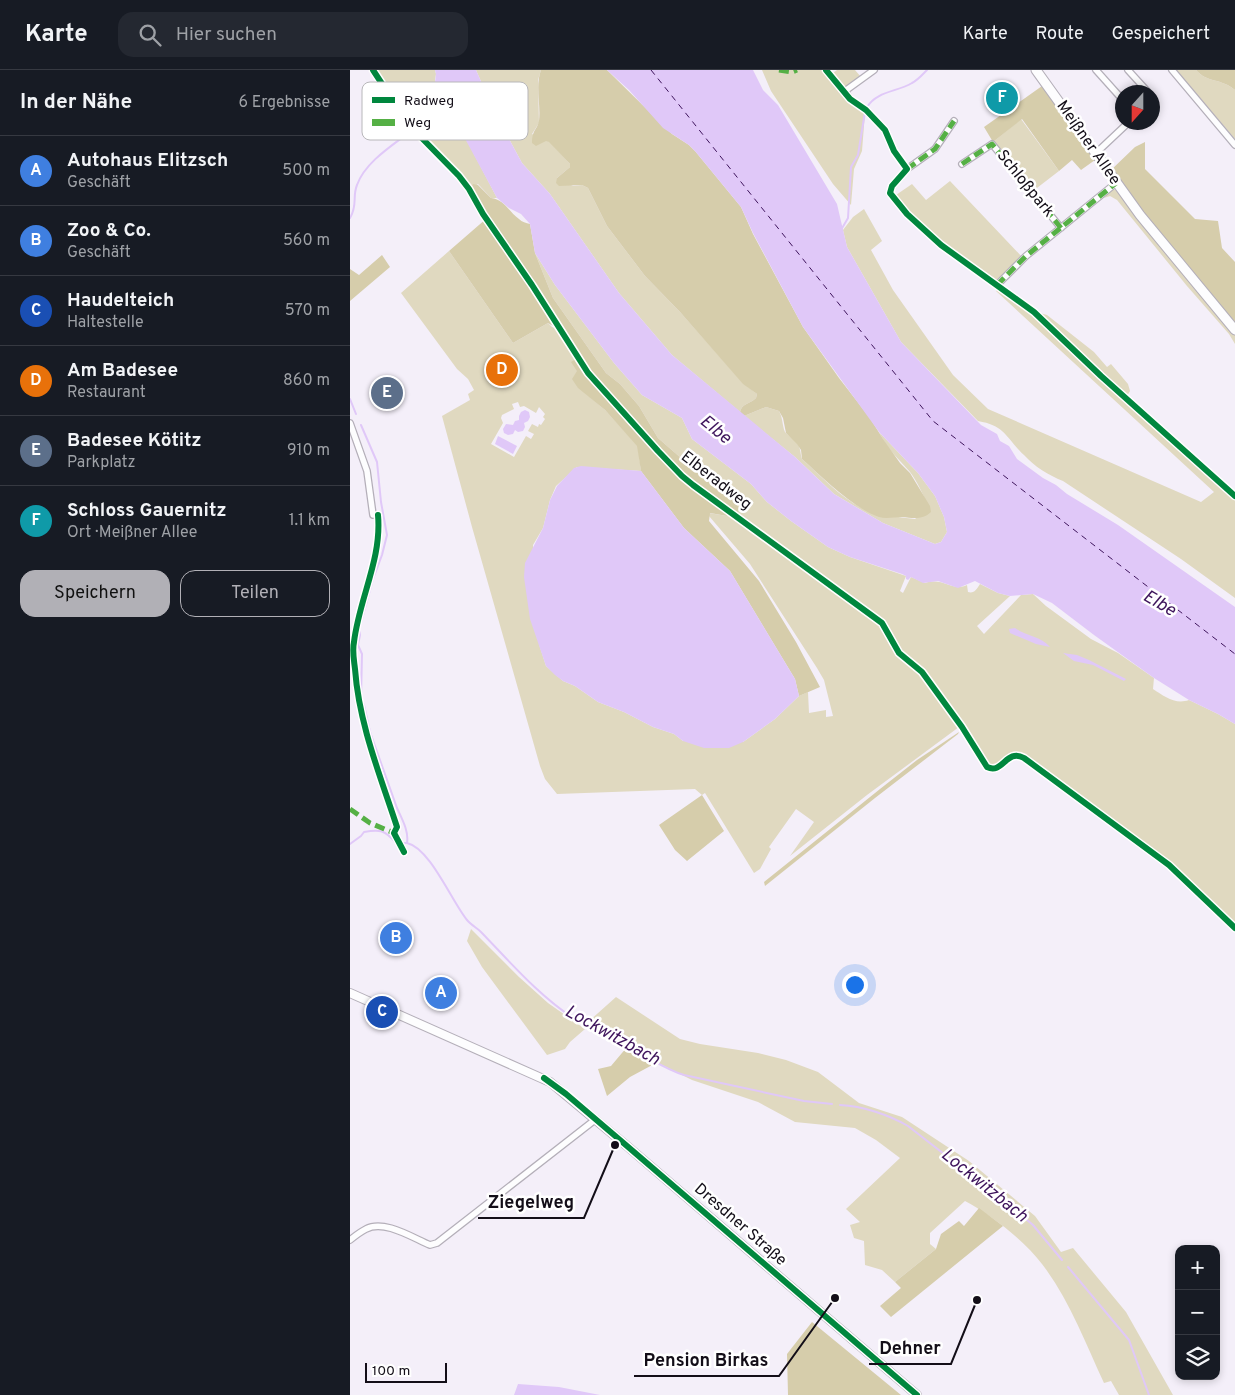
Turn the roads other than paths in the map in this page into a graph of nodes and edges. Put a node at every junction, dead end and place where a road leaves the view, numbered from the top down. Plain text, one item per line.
1 (373, 70) edge
2 (874, 70) edge
3 (1036, 70) edge
4 (1096, 70) edge
5 (1128, 70) edge
6 (1172, 70) edge
7 (381, 82) edge
8 (1142, 85) edge
9 (1115, 91) edge
10 (954, 121) dead end
11 (1120, 130) edge
12 (423, 140) edge
13 (1235, 145) edge
14 (1095, 154) junction
15 (962, 164) dead end
16 (908, 169) junction
17 (1116, 183) junction
18 (890, 193) dead end
19 (483, 214) dead end
20 (1061, 228) junction
21 (997, 285) dead end
22 (1235, 330) edge
23 (350, 423) edge
24 (373, 515) dead end
25 (350, 993) edge
26 (596, 1119) junction
27 (350, 1240) edge
28 (917, 1395) edge

1 - 7 street
2 - 16 street
3 - 14 main road, Meißner Allee
4 - 9 street
5 - 8 street
6 - 13 street
10 - 16 street
11 - 14 street
12 - 19 street
14 - 17 main road, Meißner Allee
15 - 20 street, Schloßpark
16 - 18 street
17 - 20 street, Schloßpark
17 - 22 main road, Meißner Allee
20 - 21 street, Schloßpark
23 - 24 street
25 - 26 main road, Dresdner Straße
26 - 27 street
26 - 28 main road, Dresdner Straße

